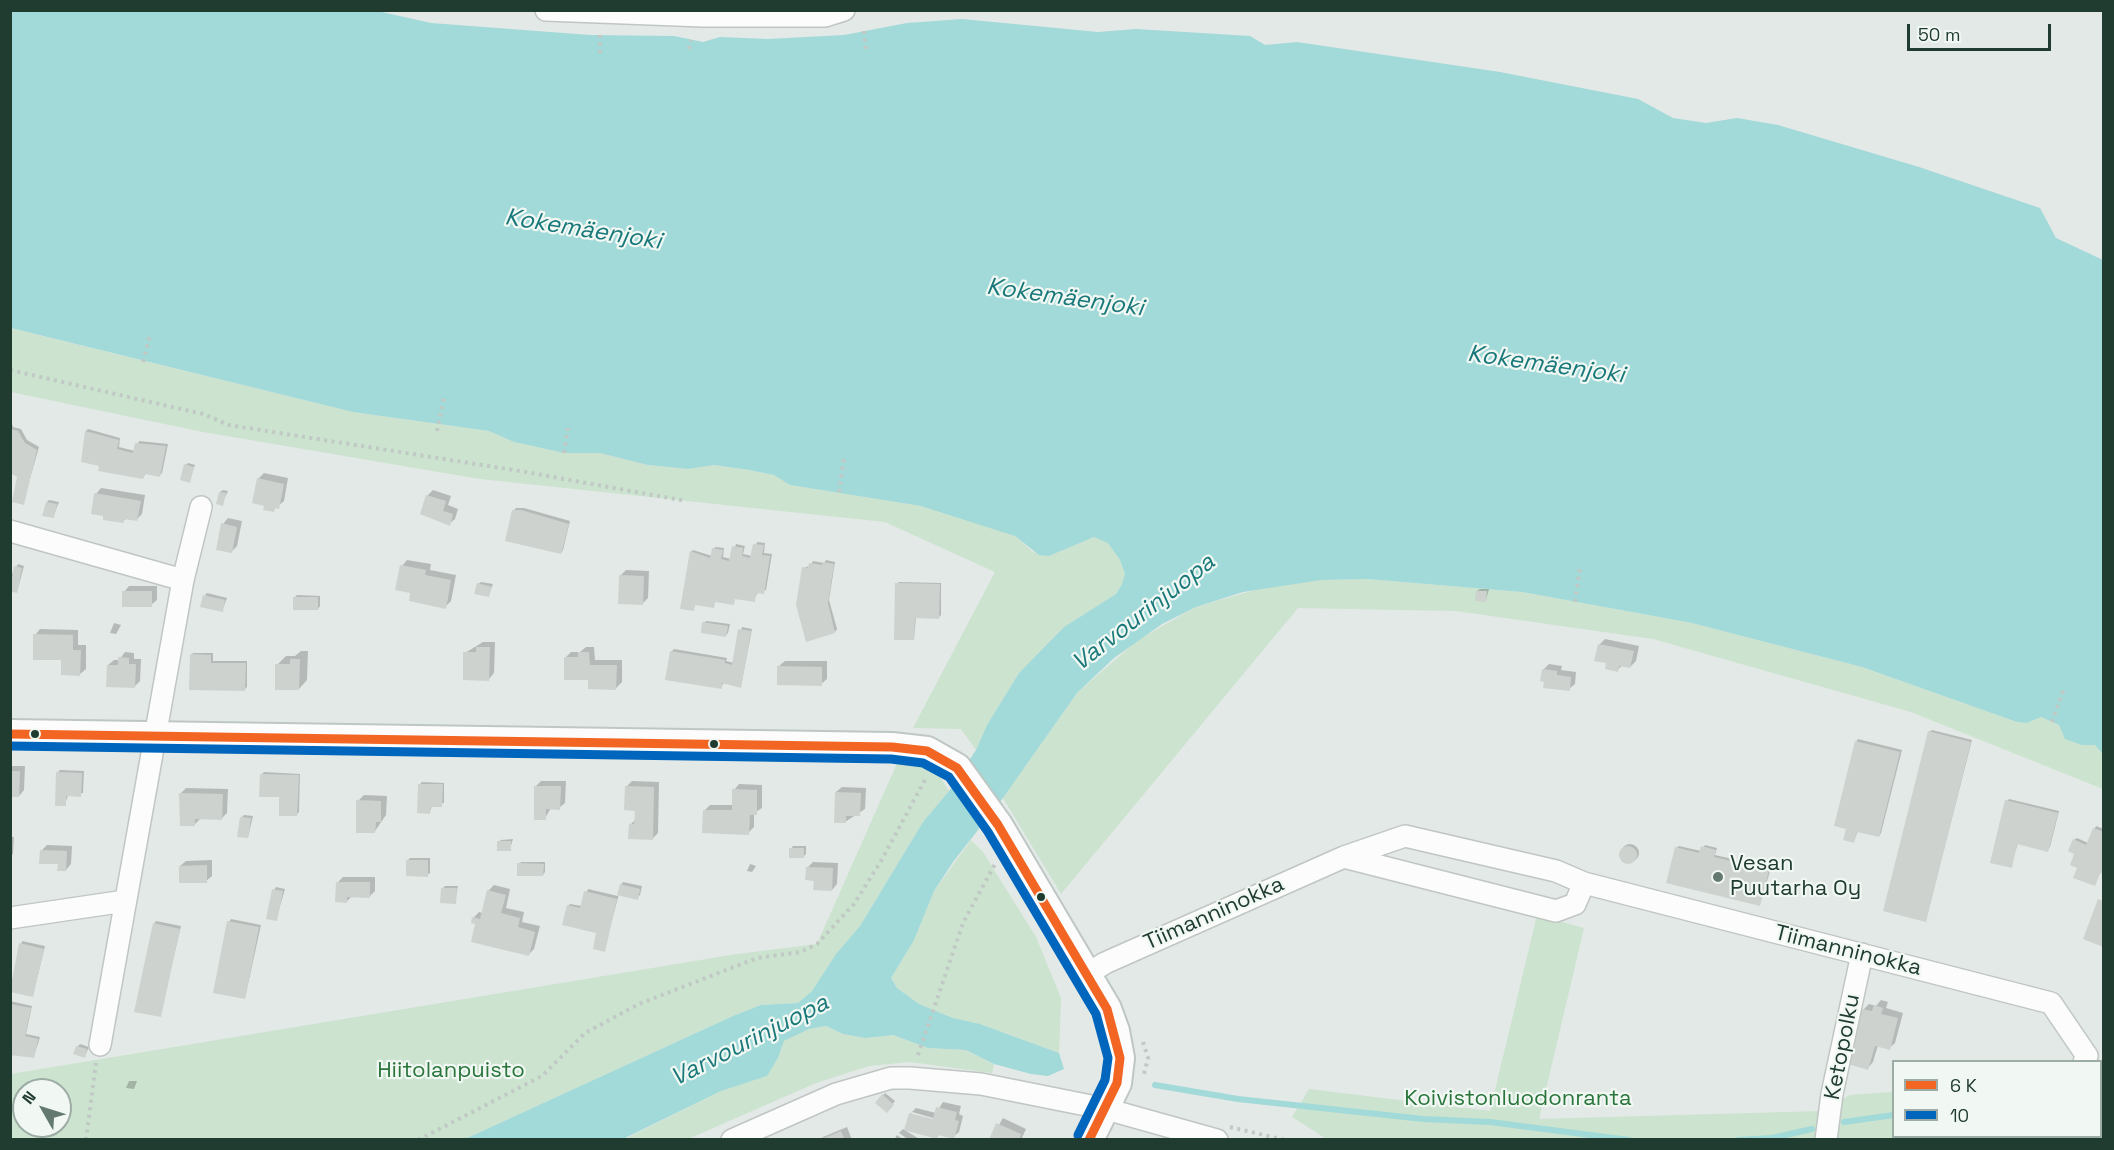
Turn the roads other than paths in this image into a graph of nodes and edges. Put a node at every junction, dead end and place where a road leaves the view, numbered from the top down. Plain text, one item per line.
1 (546, 10) edge
2 (844, 10) edge
3 (201, 507) dead end
4 (10, 531) edge
5 (183, 580) junction
6 (10, 734) edge
7 (155, 736) junction
8 (1344, 857) junction
9 (1584, 883) junction
10 (125, 901) junction
11 (10, 918) edge
12 (1862, 954) junction
13 (1086, 975) junction
14 (100, 1045) road end
15 (2085, 1059) edge
16 (1106, 1109) junction
17 (732, 1140) edge
18 (1089, 1140) edge
19 (1217, 1140) edge
20 (1826, 1140) edge

1 - 2 street
3 - 5 street
4 - 5 street
5 - 7 street
6 - 7 street
7 - 10 street
7 - 13 street
8 - 9 street, Tiimanninokka
8 - 9 street
8 - 13 street, Tiimanninokka
9 - 12 street, Tiimanninokka
10 - 11 street
10 - 14 street
12 - 15 street, Tiimanninokka
12 - 20 street, Ketopolku
13 - 16 street
16 - 17 street
16 - 18 street
16 - 19 street

